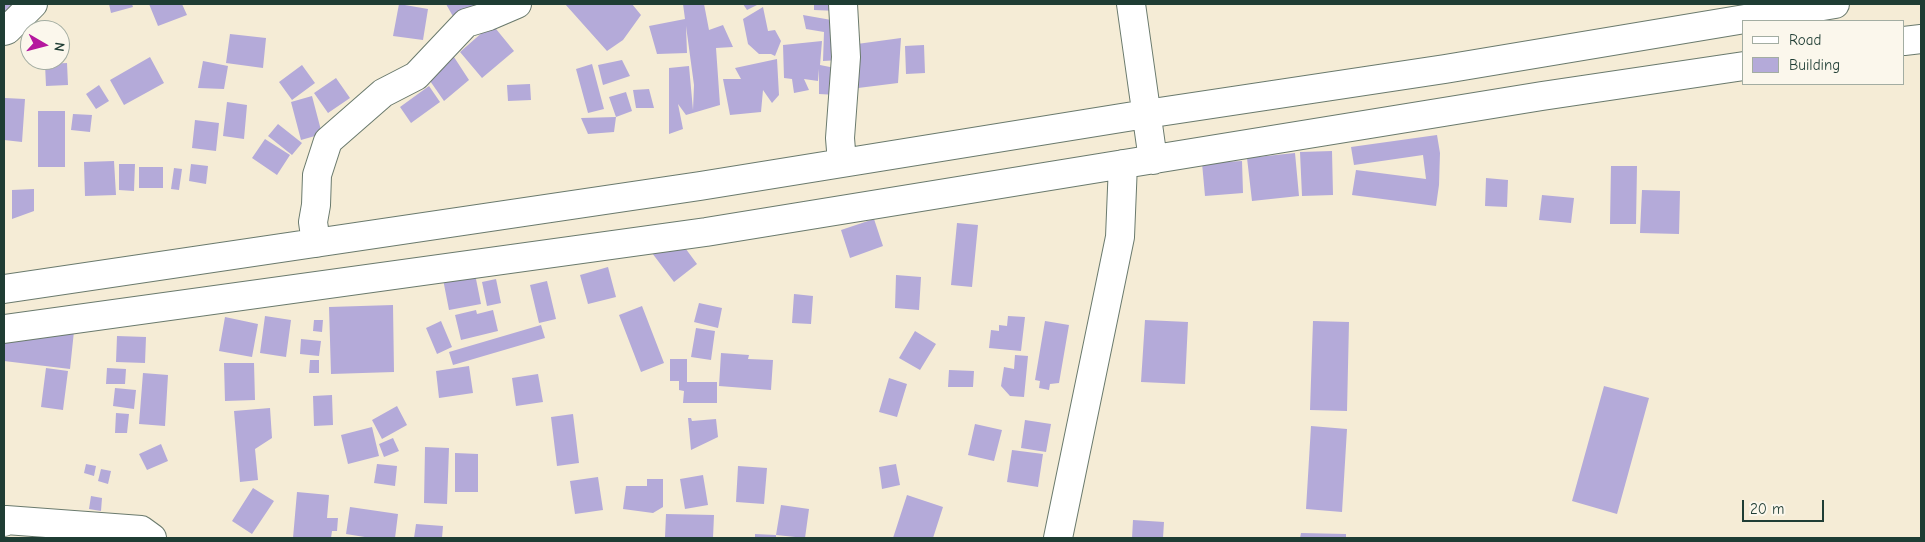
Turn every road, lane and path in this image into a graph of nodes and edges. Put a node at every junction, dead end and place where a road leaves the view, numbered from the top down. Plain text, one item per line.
1 (33, 4) edge
2 (517, 4) edge
3 (843, 4) edge
4 (1131, 4) edge
5 (1835, 4) edge
6 (4, 31) edge
7 (1921, 39) edge
8 (1905, 42) edge
9 (1742, 66) edge
10 (1146, 114) junction
11 (1153, 160) junction
12 (842, 163) junction
13 (1123, 164) junction
14 (316, 243) junction
15 (4, 289) edge
16 (4, 329) edge
17 (4, 522) edge
18 (152, 538) edge
19 (1058, 538) edge

1 - 6 street
2 - 14 street
3 - 12 street
4 - 10 street
5 - 10 street
7 - 8 street
9 - 11 street
10 - 11 street
10 - 12 street
11 - 13 street
12 - 14 street
13 - 16 street
13 - 19 street
14 - 15 street
17 - 18 street

